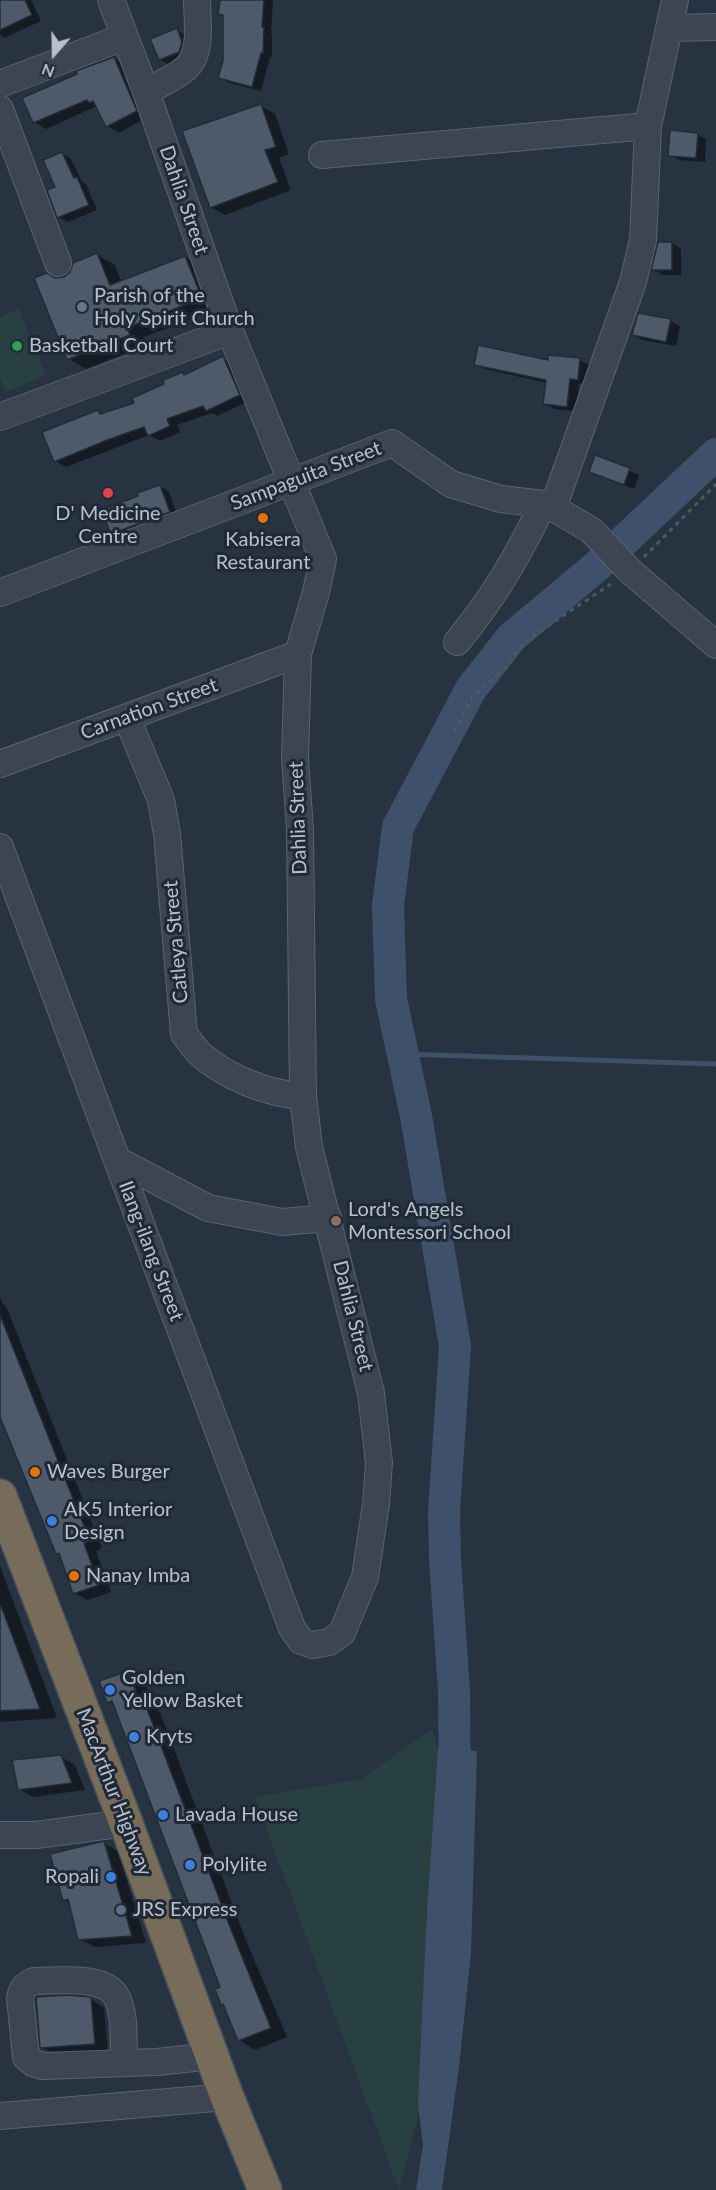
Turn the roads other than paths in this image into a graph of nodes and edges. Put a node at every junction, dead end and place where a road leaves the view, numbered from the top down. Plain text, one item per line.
1 (111, 0) edge
2 (197, 0) edge
3 (675, 0) edge
4 (716, 27) edge
5 (671, 28) junction
6 (124, 37) junction
7 (0, 84) edge
8 (146, 92) junction
9 (0, 109) edge
10 (648, 126) junction
11 (322, 155) dead end
12 (58, 262) dead end
13 (230, 331) junction
14 (0, 417) edge
15 (291, 482) junction
16 (548, 506) junction
17 (0, 593) edge
18 (457, 642) dead end
19 (716, 645) edge
20 (298, 654) junction
21 (127, 718) junction
22 (0, 764) edge
23 (0, 847) edge
24 (303, 1096) junction
25 (117, 1160) junction
26 (328, 1218) junction
27 (0, 1496) edge
28 (313, 1646) joint
29 (126, 1823) junction
30 (0, 1835) edge
31 (212, 2056) junction
32 (123, 2063) junction
33 (227, 2097) junction
34 (0, 2116) edge
35 (265, 2190) edge

1 - 6 street, Dahlia Street
2 - 8 street
3 - 5 street
4 - 5 street
5 - 10 street
6 - 7 street
6 - 8 street, Dahlia Street
8 - 13 street, Dahlia Street
9 - 12 street
10 - 11 street
10 - 16 street
13 - 14 street
13 - 15 street, Dahlia Street
15 - 16 street, Sampaguita Street
15 - 17 street, Sampaguita Street
15 - 20 street, Dahlia Street
16 - 18 street
16 - 19 street, Sampaguita Street
20 - 21 street, Carnation Street
20 - 24 street, Dahlia Street
21 - 22 street, Carnation Street
21 - 24 street, Catleya Street
23 - 25 street, Ilang-ilang Street
24 - 26 street, Dahlia Street
25 - 26 street
25 - 28 street, Ilang-ilang Street
26 - 28 street, Dahlia Street
27 - 29 highway, MacArthur Highway
29 - 30 street
29 - 31 highway, MacArthur Highway
31 - 32 street
31 - 33 highway, MacArthur Highway
32 - 32 street
33 - 34 street
33 - 35 highway, MacArthur Highway

